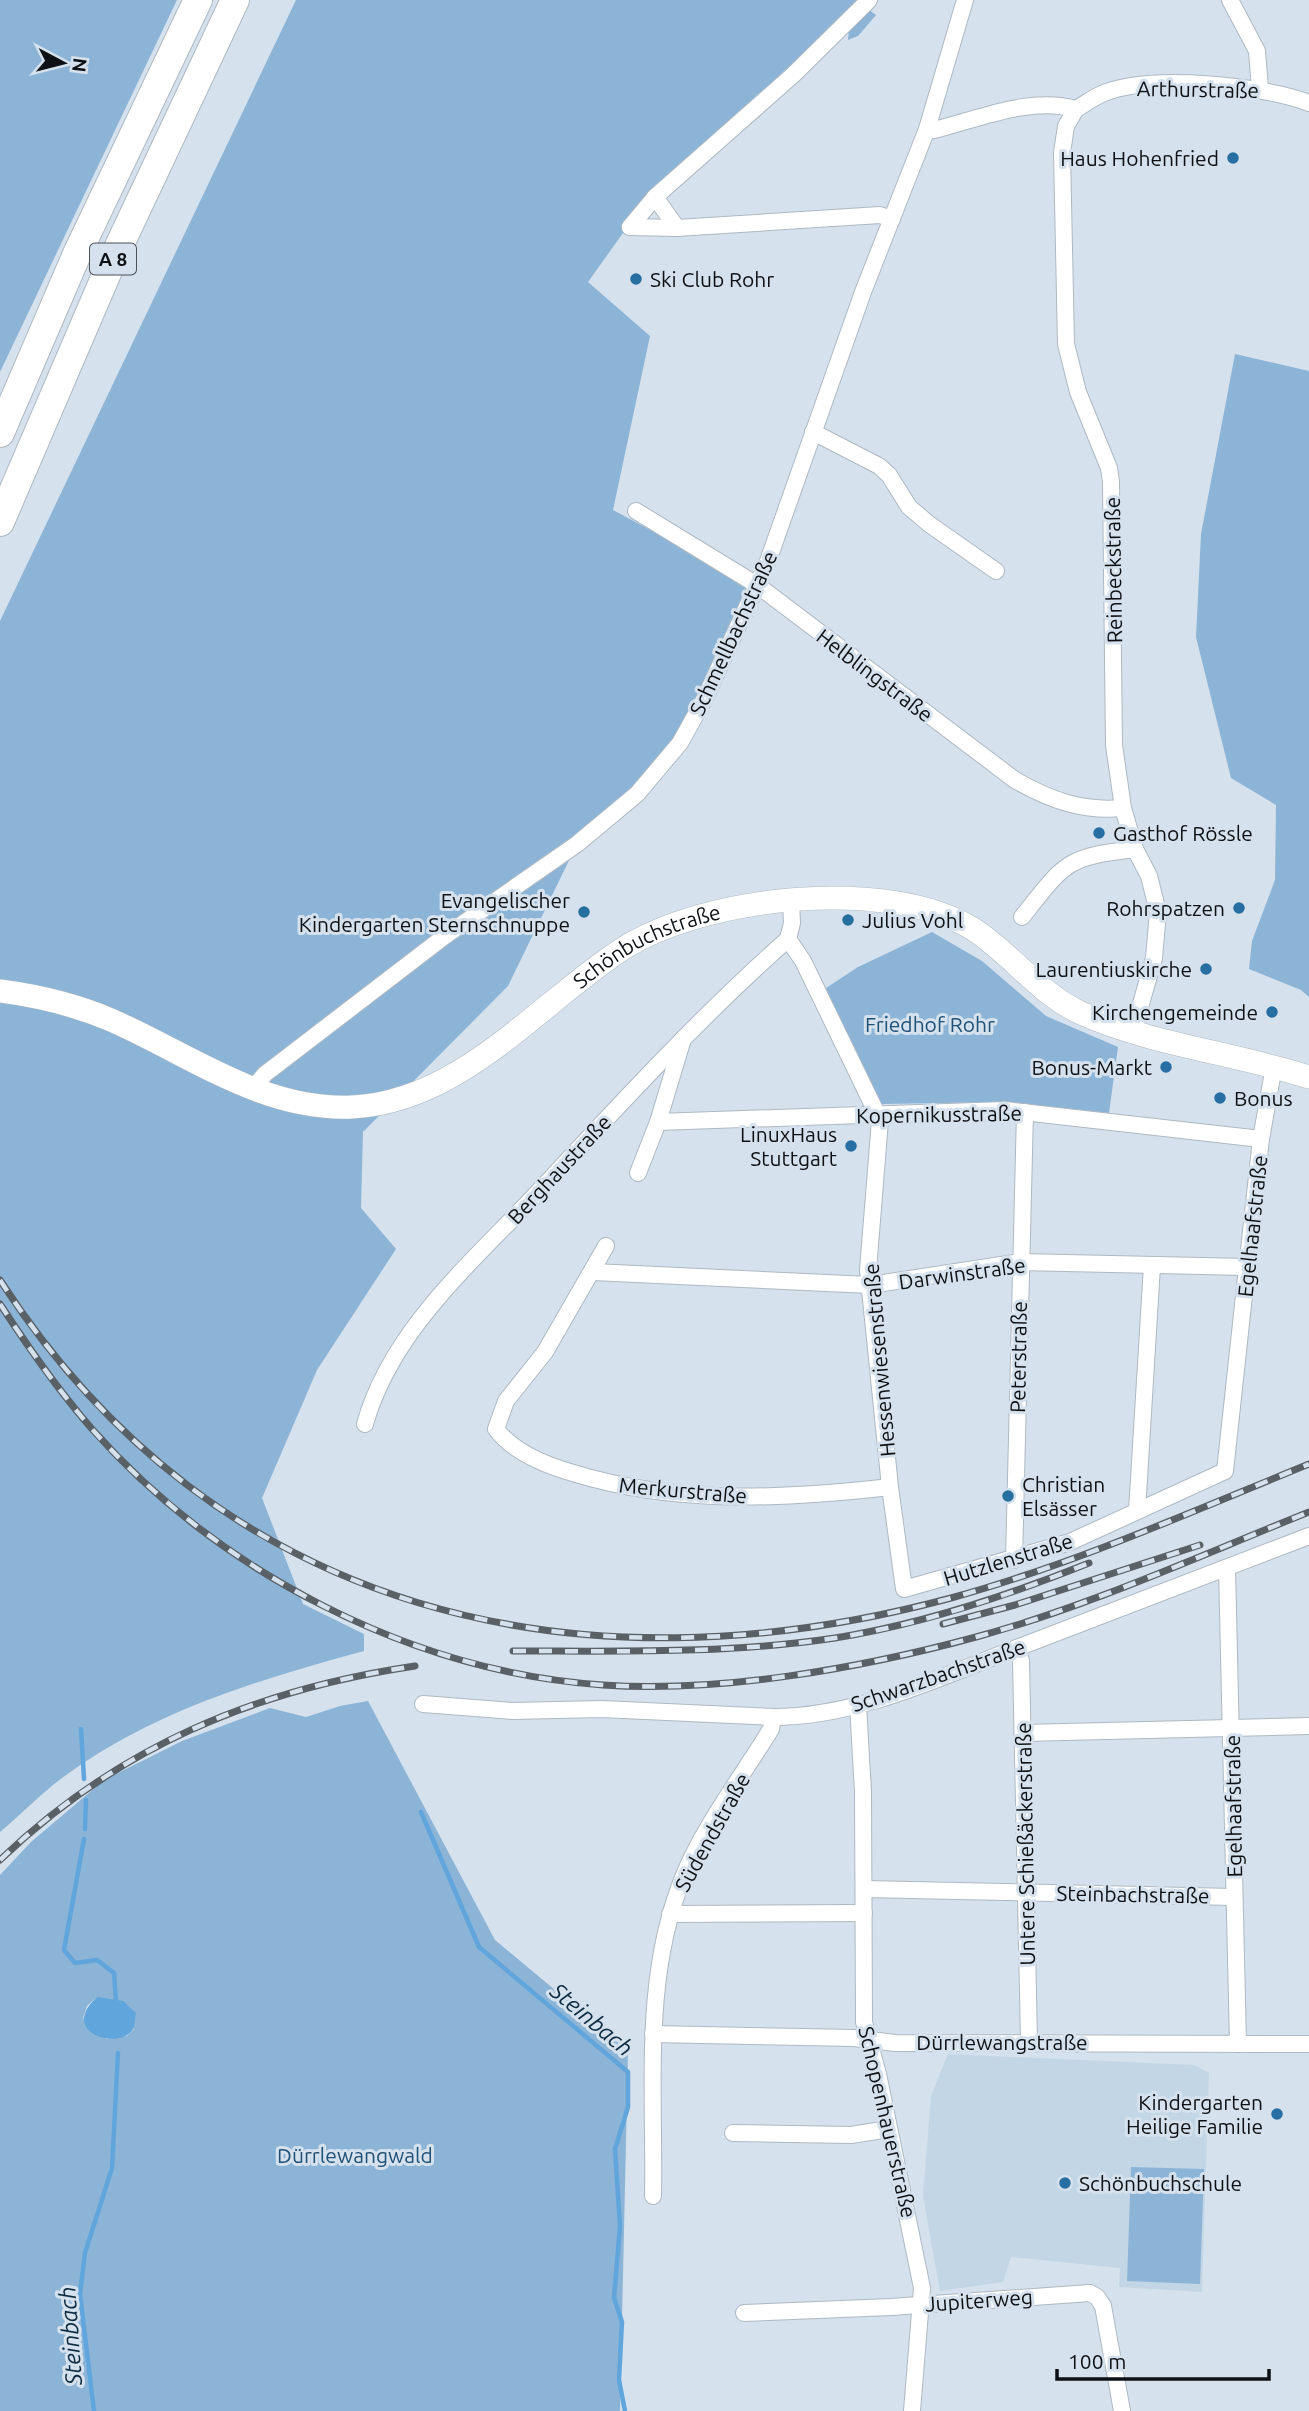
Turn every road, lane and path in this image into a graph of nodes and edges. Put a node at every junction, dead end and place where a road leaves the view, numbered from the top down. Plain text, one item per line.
1 (198, 0) edge
2 (235, 0) edge
3 (869, 0) edge
4 (965, 0) edge
5 (1230, 0) edge
6 (1260, 89) junction
7 (1309, 103) edge
8 (1076, 109) junction
9 (927, 129) junction
10 (655, 197) junction
11 (892, 219) junction
12 (677, 228) junction
13 (813, 432) junction
14 (0, 433) edge
15 (636, 511) dead end
16 (0, 522) edge
17 (996, 571) dead end
18 (757, 585) junction
19 (1123, 808) junction
20 (1135, 849) junction
21 (791, 901) junction
22 (1022, 917) dead end
23 (788, 939) junction
24 (0, 991) edge
25 (1133, 1032) junction
26 (684, 1036) junction
27 (1274, 1066) junction
28 (1309, 1077) edge
29 (252, 1089) junction
30 (1025, 1112) junction
31 (877, 1114) junction
32 (658, 1122) junction
33 (1261, 1139) junction
34 (638, 1172) dead end
35 (606, 1246) dead end
36 (1020, 1262) junction
37 (1152, 1266) junction
38 (1247, 1267) junction
39 (593, 1272) junction
40 (870, 1285) junction
41 (365, 1424) dead end
42 (1225, 1471) joint
43 (890, 1487) junction
44 (1137, 1511) junction
45 (1309, 1536) edge
46 (1014, 1560) junction
47 (1227, 1568) junction
48 (904, 1589) joint
49 (1017, 1648) junction
50 (423, 1704) dead end
51 (858, 1705) junction
52 (773, 1717) junction
53 (1309, 1726) edge
54 (1232, 1727) junction
55 (1023, 1733) junction
56 (863, 1889) junction
57 (1027, 1892) junction
58 (1234, 1897) junction
59 (864, 1913) junction
60 (670, 1914) junction
61 (653, 2034) junction
62 (868, 2040) junction
63 (1029, 2041) junction
64 (1238, 2044) junction
65 (1309, 2044) edge
66 (889, 2129) junction
67 (733, 2133) dead end
68 (653, 2196) dead end
69 (921, 2304) junction
70 (744, 2313) dead end
71 (912, 2411) edge
72 (1122, 2411) edge

1 - 14 highway, A 8
2 - 16 highway, A 8
3 - 10 street
4 - 9 street, Schmellbachstraße
5 - 6 street
6 - 7 street, Arthurstraße
6 - 8 street, Arthurstraße
8 - 9 street
8 - 19 street, Reinbeckstraße
9 - 11 street, Schmellbachstraße
10 - 12 street
10 - 12 street
11 - 12 street
11 - 13 street, Schmellbachstraße
13 - 17 street
13 - 18 street, Schmellbachstraße
15 - 18 street, Helblingstraße
18 - 19 street, Helblingstraße
18 - 29 street, Schmellbachstraße
19 - 20 street, Reinbeckstraße
20 - 22 street
20 - 25 street, Reinbeckstraße
21 - 23 street
21 - 25 main road, Schönbuchstraße
21 - 29 main road, Schönbuchstraße
23 - 26 street, Berghaustraße
23 - 31 street, Hessenwiesenstraße
24 - 29 main road, Schönbuchstraße
25 - 27 main road, Schönbuchstraße
26 - 32 street
26 - 41 street, Berghaustraße
27 - 28 main road, Schönbuchstraße
27 - 33 street, Egelhaafstraße
30 - 31 street, Kopernikusstraße
30 - 33 street, Kopernikusstraße
30 - 36 street, Peterstraße
31 - 32 street, Kopernikusstraße
31 - 40 street, Hessenwiesenstraße
32 - 34 street
33 - 38 street, Egelhaafstraße
35 - 39 street, Merkurstraße
36 - 37 street, Darwinstraße
36 - 40 street, Darwinstraße
36 - 46 street, Peterstraße
37 - 38 street, Darwinstraße
37 - 44 street
38 - 42 street, Egelhaafstraße
39 - 40 street, Darwinstraße
39 - 43 street, Merkurstraße
40 - 43 street, Hessenwiesenstraße
42 - 44 street, Hutzlenstraße
43 - 48 street, Hessenwiesenstraße
44 - 46 street, Hutzlenstraße
45 - 47 street, Schwarzbachstraße
46 - 48 street, Hutzlenstraße
47 - 49 street, Schwarzbachstraße
47 - 54 street, Egelhaafstraße
49 - 51 street, Schwarzbachstraße
49 - 55 street, Untere Schießäckerstraße
50 - 52 street, Schwarzbachstraße
51 - 52 street, Schwarzbachstraße
51 - 56 street, Schopenhauerstraße
52 - 60 street, Südendstraße
53 - 54 street
54 - 55 street
54 - 58 street, Egelhaafstraße
55 - 57 street, Untere Schießäckerstraße
56 - 57 street, Steinbachstraße
56 - 59 street, Schopenhauerstraße
57 - 58 street, Steinbachstraße
57 - 63 street, Untere Schießäckerstraße
58 - 64 street, Egelhaafstraße
59 - 60 street
59 - 62 street, Schopenhauerstraße
60 - 61 street, Südendstraße
61 - 62 street, Dürrlewangstraße
61 - 68 street, Südendstraße
62 - 63 street, Dürrlewangstraße
62 - 66 street, Schopenhauerstraße
63 - 64 street, Dürrlewangstraße
64 - 65 street, Dürrlewangstraße
66 - 67 street
66 - 69 street, Schopenhauerstraße
69 - 70 street, Jupiterweg
69 - 71 street, Schopenhauerstraße
69 - 72 street, Jupiterweg

